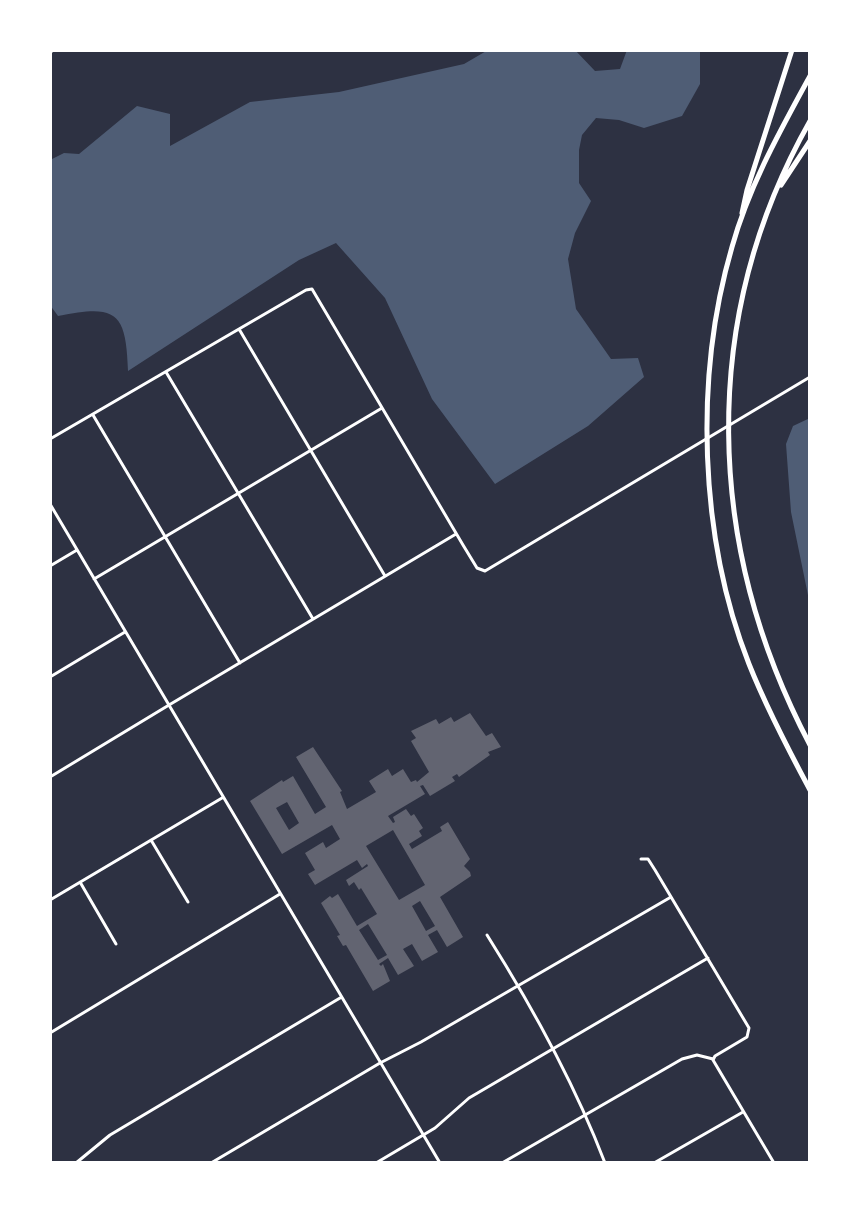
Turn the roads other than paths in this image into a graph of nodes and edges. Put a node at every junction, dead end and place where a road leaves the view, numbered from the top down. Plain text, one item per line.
1 (792, 50) edge
2 (810, 76) edge
3 (810, 121) edge
4 (810, 141) edge
5 (771, 203) junction
6 (738, 229) junction
7 (239, 329) junction
8 (166, 372) junction
9 (810, 377) edge
10 (382, 408) junction
11 (93, 415) junction
12 (50, 439) edge
13 (310, 450) junction
14 (238, 494) junction
15 (50, 504) edge
16 (456, 534) junction
17 (166, 537) junction
18 (77, 550) junction
19 (50, 566) edge
20 (385, 576) junction
21 (94, 579) junction
22 (313, 619) junction
23 (125, 632) junction
24 (240, 663) junction
25 (50, 677) edge
26 (169, 705) junction
27 (810, 745) edge
28 (50, 777) edge
29 (810, 790) edge
30 (223, 797) junction
31 (151, 840) junction
32 (641, 859) dead end
33 (80, 882) junction
34 (280, 894) junction
35 (671, 897) junction
36 (50, 900) edge
37 (188, 902) dead end
38 (487, 935) dead end
39 (116, 944) dead end
40 (708, 958) junction
41 (518, 985) junction
42 (341, 997) junction
43 (50, 1033) edge
44 (554, 1048) junction
45 (713, 1060) junction
46 (380, 1063) junction
47 (743, 1112) junction
48 (586, 1114) junction
49 (423, 1135) junction
50 (76, 1163) edge
51 (211, 1163) edge
52 (376, 1163) edge
53 (440, 1163) edge
54 (502, 1163) edge
55 (605, 1163) edge
56 (654, 1163) edge
57 (774, 1163) edge

1 - 6 highway
2 - 6 highway
3 - 5 highway
4 - 5 highway
5 - 27 highway
6 - 29 highway
7 - 8 street
7 - 10 street
7 - 13 street
8 - 11 street
8 - 14 street
9 - 16 street
10 - 13 street
10 - 16 street
11 - 12 street
11 - 17 street
13 - 14 street
13 - 20 street
14 - 17 street
14 - 22 street
15 - 18 street
16 - 20 street
17 - 21 street
17 - 24 street
18 - 19 street
18 - 21 street
20 - 22 street
21 - 23 street
22 - 24 street
23 - 25 street
23 - 26 street
24 - 26 street
26 - 28 street
26 - 30 street
30 - 31 street
30 - 34 street
31 - 33 street
31 - 37 street
32 - 35 street
33 - 36 street
33 - 39 street
34 - 42 street
34 - 43 street
35 - 40 street
35 - 41 street
38 - 41 street
40 - 44 street
40 - 45 street
41 - 44 street
41 - 46 street
42 - 46 street
42 - 50 street
44 - 48 street
44 - 49 street
45 - 47 street
45 - 48 street
46 - 49 street
46 - 51 street
47 - 56 street
47 - 57 street
48 - 54 street
48 - 55 street
49 - 52 street
49 - 53 street

